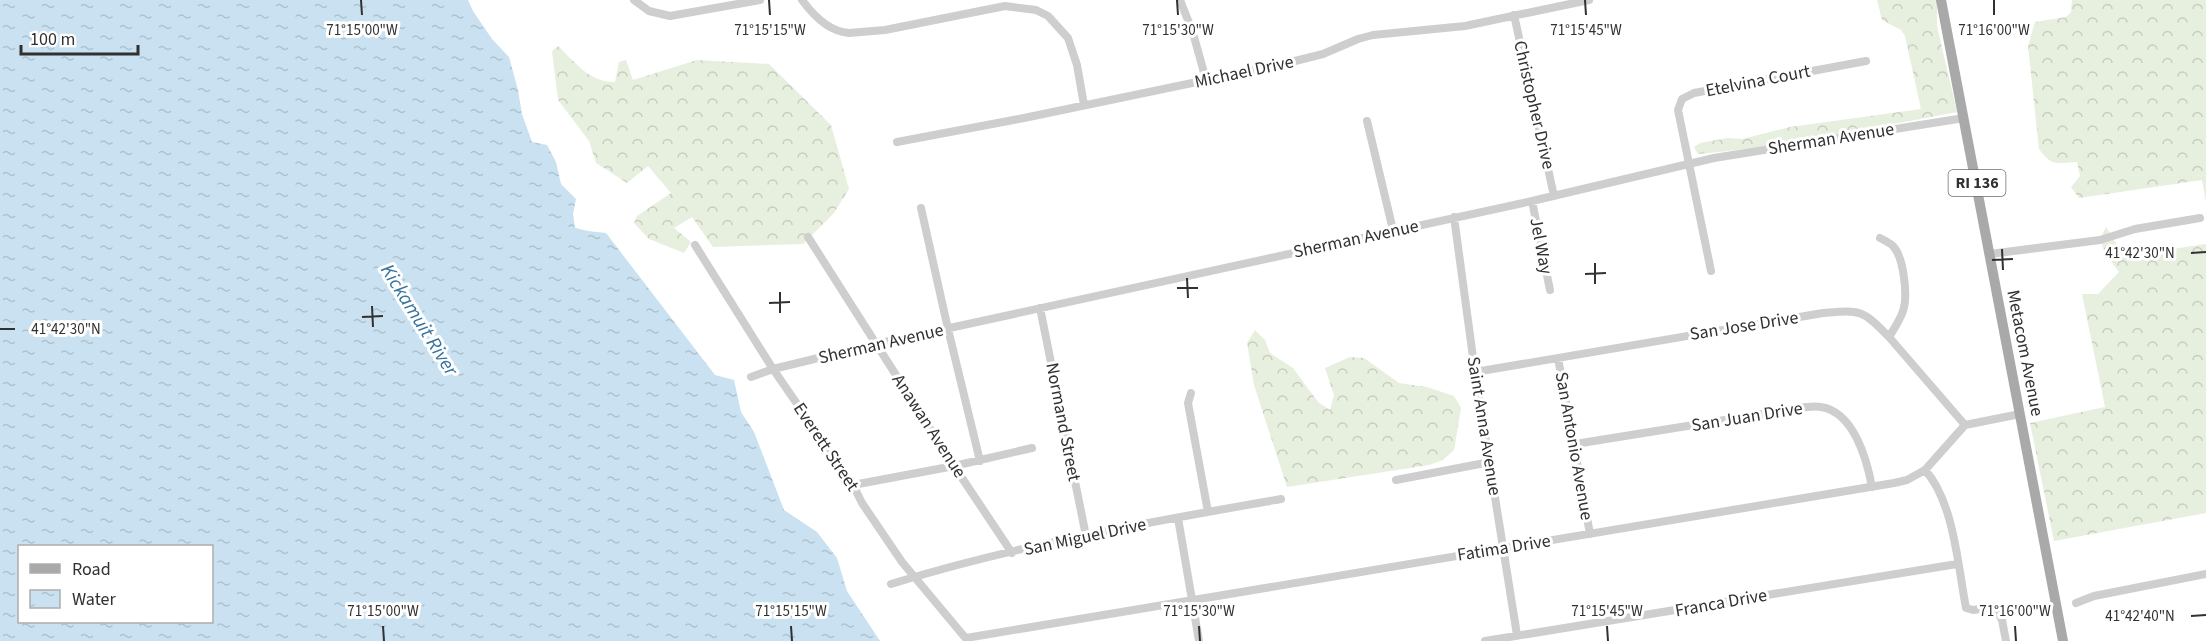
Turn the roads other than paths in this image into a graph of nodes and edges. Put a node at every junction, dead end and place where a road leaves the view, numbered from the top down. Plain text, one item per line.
1 (634, 0) edge
2 (760, 0) edge
3 (802, 0) edge
4 (1180, 0) edge
5 (1589, 0) edge
6 (1941, 0) edge
7 (1514, 15) junction
8 (1866, 61) dead end
9 (1206, 80) junction
10 (1084, 105) junction
11 (1964, 118) junction
12 (1367, 121) dead end
13 (897, 142) dead end
14 (1688, 164) junction
15 (1554, 196) junction
16 (1532, 201) junction
17 (921, 208) dead end
18 (1455, 217) junction
19 (2200, 218) dead end
20 (1393, 230) junction
21 (808, 237) dead end
22 (1880, 238) dead end
23 (695, 245) dead end
24 (1990, 254) junction
25 (1711, 271) dead end
26 (1550, 290) dead end
27 (1040, 308) junction
28 (948, 329) junction
29 (1889, 337) junction
30 (876, 344) junction
31 (1558, 358) junction
32 (773, 369) junction
33 (1475, 372) junction
34 (752, 377) dead end
35 (1191, 393) dead end
36 (2020, 414) junction
37 (1965, 426) junction
38 (1575, 444) junction
39 (1032, 448) dead end
40 (980, 461) junction
41 (1490, 462) junction
42 (954, 466) junction
43 (1925, 470) junction
44 (1396, 480) dead end
45 (853, 485) junction
46 (1872, 487) junction
47 (1281, 499) dead end
48 (1208, 512) junction
49 (1178, 518) junction
50 (1590, 534) junction
51 (1086, 536) junction
52 (1503, 548) junction
53 (1012, 553) junction
54 (1957, 564) junction
55 (2206, 574) edge
56 (914, 577) junction
57 (891, 584) dead end
58 (1191, 600) junction
59 (2076, 603) dead end
60 (1517, 635) junction
61 (967, 639) edge
62 (1199, 641) edge
63 (1485, 641) edge
64 (2006, 641) edge
65 (2063, 641) edge

1 - 2 street
3 - 10 street
4 - 9 street
5 - 7 street, Michael Drive
6 - 11 main road, Metacom Avenue / RI 136
7 - 9 street, Michael Drive
7 - 15 street, Christopher Drive
8 - 14 street, Etelvina Court
9 - 10 street, Michael Drive
10 - 13 street, Michael Drive
11 - 14 street, Sherman Avenue
11 - 24 main road, Metacom Avenue / RI 136
12 - 20 street
14 - 15 street, Sherman Avenue
14 - 25 street
15 - 16 street, Sherman Avenue
16 - 18 street, Sherman Avenue
16 - 26 street, Jel Way
17 - 28 street
18 - 20 street, Sherman Avenue
18 - 33 street, Saint Anna Avenue
19 - 24 street
20 - 27 street, Sherman Avenue
21 - 30 street, Anawan Avenue
22 - 29 street
23 - 32 street, Everett Street
24 - 36 main road, Metacom Avenue / RI 136
27 - 28 street, Sherman Avenue
27 - 51 street, Normand Street
28 - 30 street, Sherman Avenue
28 - 40 street
29 - 31 street, San Jose Drive
29 - 37 street, San Jose Drive
30 - 32 street, Sherman Avenue
30 - 42 street, Anawan Avenue
31 - 33 street, San Jose Drive
31 - 38 street, San Antonio Avenue
32 - 34 street, Sherman Avenue
32 - 45 street, Everett Street
33 - 41 street, Saint Anna Avenue
35 - 48 street
36 - 37 street
36 - 65 main road, Metacom Avenue / RI 136
37 - 43 street, Fatima Drive
38 - 46 street, San Juan Drive
38 - 50 street, San Antonio Avenue
39 - 40 street
40 - 42 street
41 - 44 street
41 - 52 street, Saint Anna Avenue
42 - 45 street
42 - 53 street, Anawan Avenue
43 - 46 street, Fatima Drive
43 - 54 street
45 - 56 street, Everett Street
46 - 50 street, Fatima Drive
47 - 48 street, San Miguel Drive
48 - 49 street, San Miguel Drive
49 - 51 street, San Miguel Drive
49 - 58 street
50 - 52 street, Fatima Drive
51 - 53 street, San Miguel Drive
52 - 58 street, Fatima Drive
52 - 60 street, Saint Anna Avenue
53 - 56 street, San Miguel Drive
54 - 60 street, Franca Drive
54 - 64 street
55 - 59 street
56 - 57 street, San Miguel Drive
56 - 61 street, Everett Street
58 - 61 street, Fatima Drive
58 - 62 street
60 - 63 street, Franca Drive

